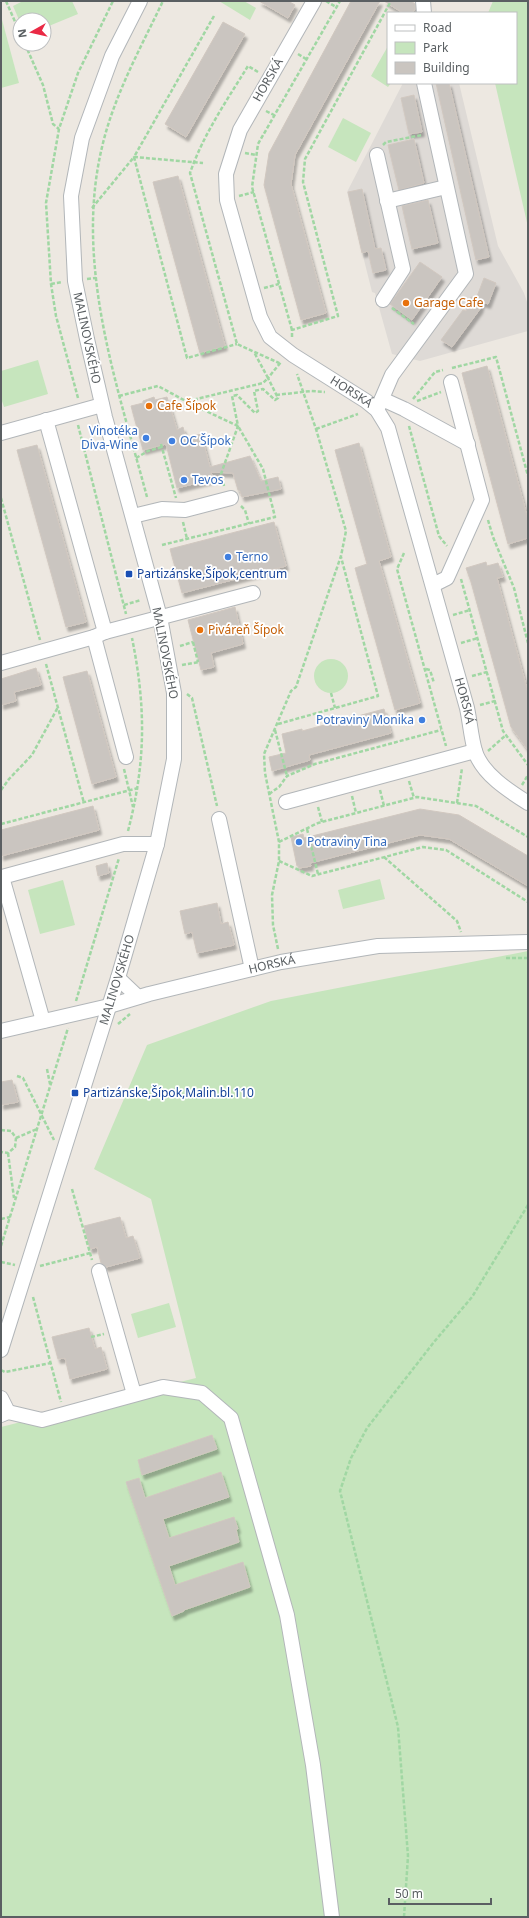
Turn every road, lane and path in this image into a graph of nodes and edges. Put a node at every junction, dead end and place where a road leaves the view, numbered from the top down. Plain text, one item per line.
1 (6, 1) edge
2 (140, 1) edge
3 (163, 1) edge
4 (314, 1) edge
5 (340, 1) edge
6 (392, 1) edge
7 (423, 1) edge
8 (332, 4) dead end
9 (336, 7) junction
10 (424, 12) edge
11 (12, 15) edge
12 (214, 16) dead end
13 (29, 52) edge
14 (300, 55) dead end
15 (306, 59) junction
16 (424, 84) edge
17 (266, 111) dead end
18 (274, 115) junction
19 (59, 129) dead end
20 (434, 132) junction
21 (249, 154) dead end
22 (256, 155) junction
23 (377, 155) joint
24 (134, 157) junction
25 (203, 163) dead end
26 (446, 187) junction
27 (254, 192) junction
28 (246, 194) dead end
29 (387, 201) junction
30 (92, 208) junction
31 (279, 284) junction
32 (272, 286) dead end
33 (383, 300) joint
34 (292, 330) junction
35 (424, 332) junction
36 (237, 344) dead end
37 (288, 347) junction
38 (254, 351) dead end
39 (280, 363) junction
40 (288, 366) dead end
41 (295, 369) dead end
42 (268, 378) junction
43 (451, 382) dead end
44 (230, 391) junction
45 (327, 392) dead end
46 (303, 393) junction
47 (440, 393) dead end
48 (276, 395) junction
49 (119, 396) junction
50 (232, 396) junction
51 (420, 400) dead end
52 (188, 402) junction
53 (380, 404) junction
54 (102, 405) junction
55 (404, 409) junction
56 (358, 414) dead end
57 (46, 420) junction
58 (78, 423) dead end
59 (238, 426) junction
60 (316, 429) junction
61 (1, 433) edge
62 (468, 444) junction
63 (136, 458) junction
64 (171, 464) dead end
65 (167, 465) junction
66 (170, 476) dead end
67 (528, 476) edge
68 (147, 498) dead end
69 (229, 498) junction
70 (482, 500) junction
71 (133, 516) junction
72 (249, 524) junction
73 (162, 545) dead end
74 (404, 553) dead end
75 (341, 556) junction
76 (456, 561) junction
77 (433, 585) junction
78 (253, 593) dead end
79 (141, 600) dead end
80 (124, 605) junction
81 (470, 610) junction
82 (456, 614) dead end
83 (160, 617) junction
84 (129, 625) junction
85 (100, 634) junction
86 (478, 638) junction
87 (463, 642) dead end
88 (528, 643) edge
89 (180, 646) dead end
90 (1, 663) edge
91 (182, 665) dead end
92 (425, 668) junction
93 (487, 672) junction
94 (476, 676) dead end
95 (434, 683) dead end
96 (331, 693) dead end
97 (187, 694) dead end
98 (494, 700) junction
99 (483, 704) dead end
100 (58, 707) dead end
101 (335, 708) junction
102 (278, 724) junction
103 (275, 730) junction
104 (441, 730) junction
105 (506, 735) junction
106 (500, 740) dead end
107 (475, 751) junction
108 (126, 757) joint
109 (449, 758) junction
110 (528, 765) edge
111 (462, 767) dead end
112 (287, 776) junction
113 (138, 788) junction
114 (411, 788) dead end
115 (1, 790) edge
116 (129, 791) junction
117 (270, 794) junction
118 (381, 796) dead end
119 (414, 798) junction
120 (286, 802) dead end
121 (353, 803) dead end
122 (457, 803) junction
123 (528, 803) edge
124 (384, 806) junction
125 (133, 807) junction
126 (320, 812) dead end
127 (356, 814) junction
128 (219, 819) joint
129 (322, 822) junction
130 (1, 824) edge
131 (307, 829) junction
132 (528, 837) edge
133 (278, 842) junction
134 (123, 844) junction
135 (157, 844) junction
136 (383, 857) junction
137 (279, 861) junction
138 (318, 874) junction
139 (528, 902) edge
140 (461, 932) dead end
141 (528, 942) edge
142 (279, 952) dead end
143 (505, 958) dead end
144 (528, 958) edge
145 (252, 969) junction
146 (118, 978) junction
147 (138, 997) junction
148 (74, 1005) dead end
149 (109, 1006) junction
150 (131, 1013) dead end
151 (43, 1021) junction
152 (70, 1024) dead end
153 (117, 1025) dead end
154 (1, 1031) edge
155 (47, 1069) dead end
156 (17, 1076) dead end
157 (50, 1085) junction
158 (41, 1115) junction
159 (37, 1129) junction
160 (1, 1130) edge
161 (16, 1138) junction
162 (56, 1144) dead end
163 (1, 1152) edge
164 (8, 1153) junction
165 (72, 1189) dead end
166 (14, 1201) junction
167 (528, 1205) edge
168 (10, 1216) junction
169 (1, 1219) edge
170 (1, 1246) edge
171 (90, 1253) junction
172 (1, 1262) edge
173 (18, 1266) dead end
174 (36, 1267) dead end
175 (99, 1271) joint
176 (32, 1295) dead end
177 (1, 1350) edge
178 (51, 1363) junction
179 (1, 1370) edge
180 (134, 1394) junction
181 (1, 1398) edge
182 (5, 1413) edge
183 (65, 1414) junction
184 (332, 1917) edge
185 (404, 1917) edge

1 - 11 path
2 - 54 street, MALINOVSKÉHO
3 - 30 path
4 - 37 street, HORSKÁ
5 - 9 path
6 - 34 path
7 - 10 street
8 - 9 path
9 - 15 path
12 - 24 path
13 - 19 path
14 - 15 path
15 - 18 path
16 - 20 street
17 - 18 path
18 - 22 path
20 - 23 path
20 - 26 street
21 - 22 path
22 - 27 path
23 - 29 street
24 - 25 path
24 - 30 path
24 - 36 path
26 - 29 street
26 - 35 street
27 - 28 path
27 - 31 path
29 - 33 street
30 - 49 path
31 - 32 path
31 - 34 path
33 - 35 path
34 - 37 path
35 - 53 street
37 - 39 path
37 - 53 street, HORSKÁ
38 - 42 path
39 - 40 path
39 - 42 path
41 - 46 path
42 - 44 path
42 - 48 path
43 - 62 street
44 - 50 path
44 - 52 path
45 - 46 path
46 - 48 path
46 - 60 path
47 - 51 path
48 - 50 path
49 - 52 path
49 - 63 path
50 - 59 path
52 - 59 path
53 - 55 street
53 - 77 street, HORSKÁ
54 - 57 street
54 - 71 street, MALINOVSKÉHO
55 - 62 street
55 - 67 path
55 - 76 path
56 - 60 path
57 - 61 street
57 - 85 street
58 - 80 path
59 - 69 path
59 - 72 path
60 - 75 path
62 - 70 street
63 - 65 path
63 - 68 path
64 - 65 path
65 - 66 path
69 - 71 street
69 - 72 path
70 - 76 street
70 - 88 path
71 - 83 street, MALINOVSKÉHO
72 - 73 path
74 - 92 path
75 - 101 path
75 - 102 path
76 - 77 street
76 - 81 path
77 - 107 street, HORSKÁ
78 - 83 street
79 - 80 path
80 - 84 path
81 - 82 path
81 - 86 path
83 - 84 street
83 - 135 street, MALINOVSKÉHO
84 - 85 street
84 - 113 path
85 - 90 street
85 - 108 street
86 - 87 path
86 - 93 path
89 - 91 path
92 - 95 path
92 - 104 path
93 - 94 path
93 - 98 path
96 - 101 path
97 - 128 path
98 - 99 path
98 - 105 path
100 - 115 path
101 - 102 path
102 - 103 path
103 - 112 path
103 - 117 path
104 - 109 path
104 - 112 path
105 - 106 path
105 - 110 path
107 - 109 street
107 - 123 street, HORSKÁ
108 - 116 path
109 - 120 street
111 - 122 path
112 - 117 path
113 - 116 path
113 - 125 path
114 - 119 path
116 - 125 path
116 - 130 path
117 - 133 path
118 - 124 path
119 - 122 path
119 - 124 path
121 - 127 path
122 - 132 path
124 - 127 path
125 - 134 path
126 - 129 path
127 - 129 path
128 - 145 street
129 - 131 path
131 - 133 path
131 - 138 path
133 - 137 path
134 - 135 street
134 - 148 path
134 - 151 street
135 - 146 street, MALINOVSKÉHO
136 - 138 path
136 - 139 path
136 - 140 path
137 - 138 path
137 - 142 path
141 - 145 street, HORSKÁ
143 - 144 path
145 - 147 street, HORSKÁ
146 - 147 street
146 - 149 street, MALINOVSKÉHO
147 - 149 street, HORSKÁ
149 - 151 street, HORSKÁ
149 - 177 street, MALINOVSKÉHO
150 - 153 path
151 - 154 street, HORSKÁ
152 - 157 path
155 - 157 path
156 - 158 path
157 - 158 path
158 - 159 path
158 - 162 path
159 - 161 path
159 - 166 path
160 - 161 path
161 - 164 path
163 - 164 path
164 - 166 path
165 - 171 path
166 - 168 path
167 - 185 path
168 - 169 path
168 - 170 path
171 - 174 path
171 - 175 path
172 - 173 path
175 - 180 street
176 - 178 path
178 - 179 path
178 - 183 path
180 - 183 street
180 - 184 street
181 - 182 street
182 - 183 street

